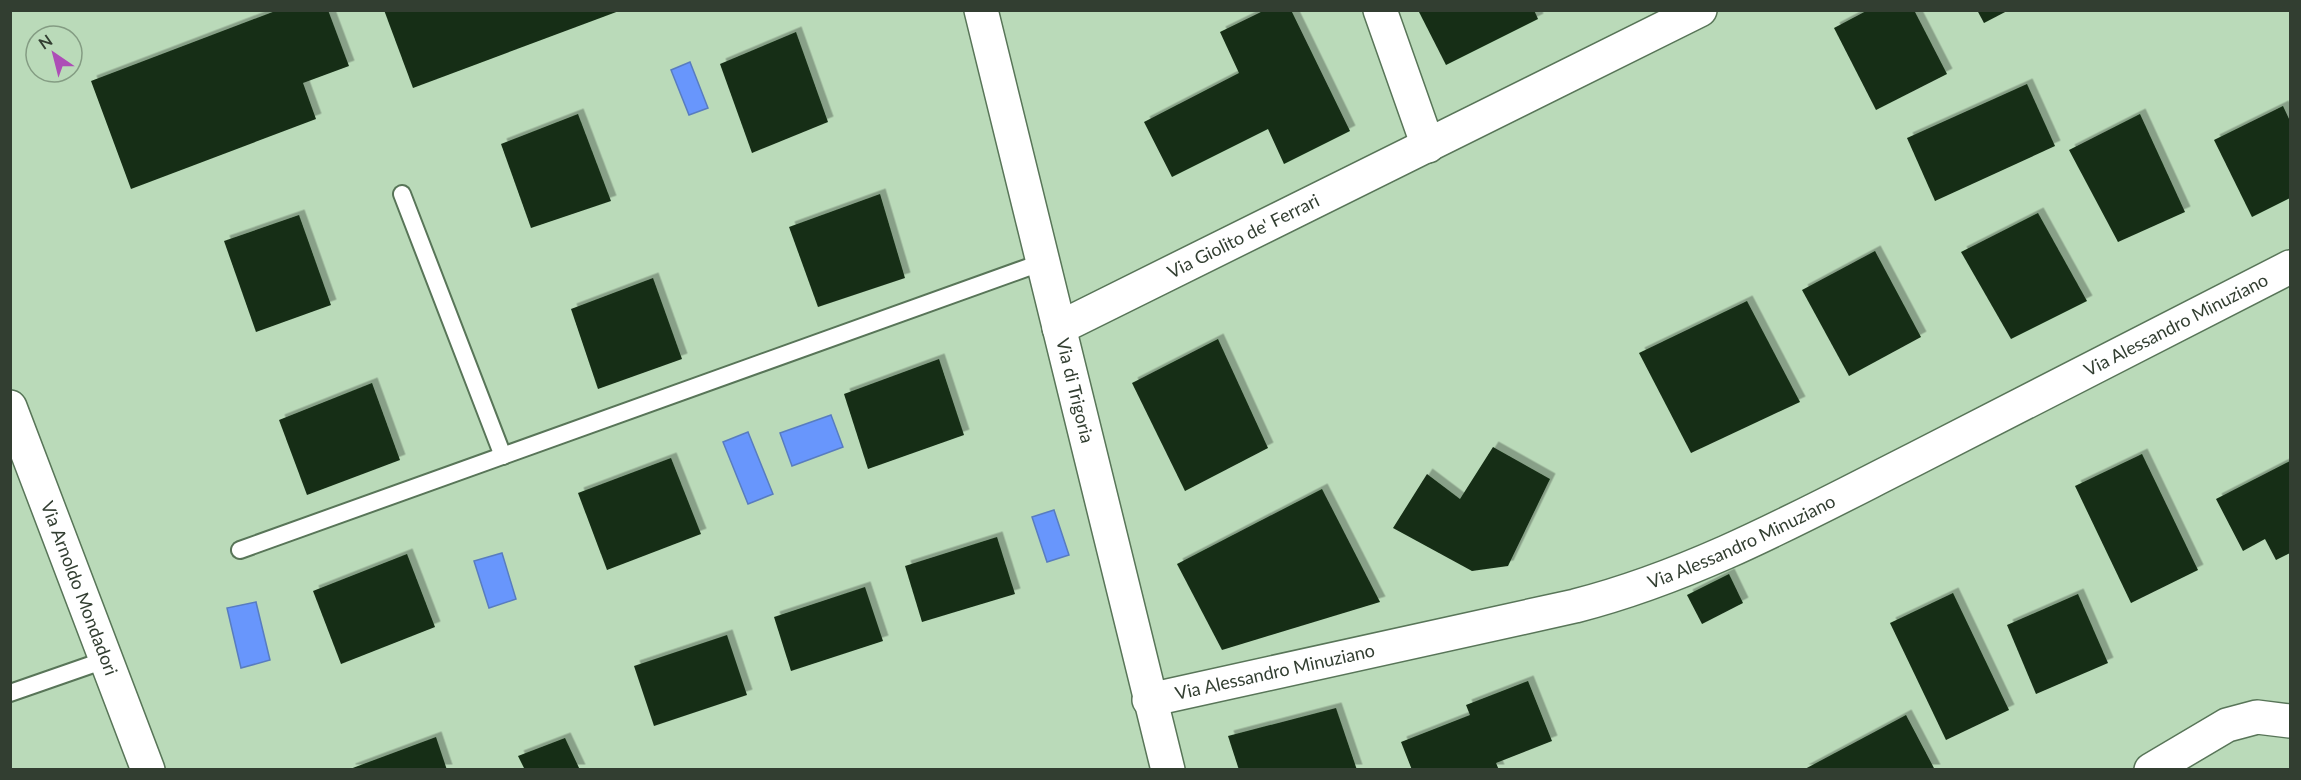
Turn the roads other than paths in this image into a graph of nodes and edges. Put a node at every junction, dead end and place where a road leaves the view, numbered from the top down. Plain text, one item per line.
1 (981, 10) edge
2 (1380, 10) edge
3 (1700, 10) edge
4 (1428, 146) junction
5 (402, 194) dead end
6 (1043, 262) junction
7 (2290, 267) edge
8 (1059, 328) junction
9 (13, 420) edge
10 (503, 456) junction
11 (240, 550) dead end
12 (105, 660) junction
13 (10, 693) edge
14 (1149, 700) junction
15 (2290, 722) edge
16 (148, 770) edge
17 (1168, 770) edge
18 (2151, 770) edge

1 - 6 street, Via di Trigoria
2 - 4 street
3 - 4 street, Via Giolito de' Ferrari
4 - 8 street, Via Giolito de' Ferrari
5 - 10 lane
6 - 8 street, Via di Trigoria
6 - 10 lane
7 - 14 street, Via Alessandro Minuziano
8 - 14 street, Via di Trigoria
9 - 12 street, Via Arnoldo Mondadori
10 - 11 lane
12 - 13 lane
12 - 16 street, Via Arnoldo Mondadori
14 - 17 street, Via di Trigoria
15 - 18 street

